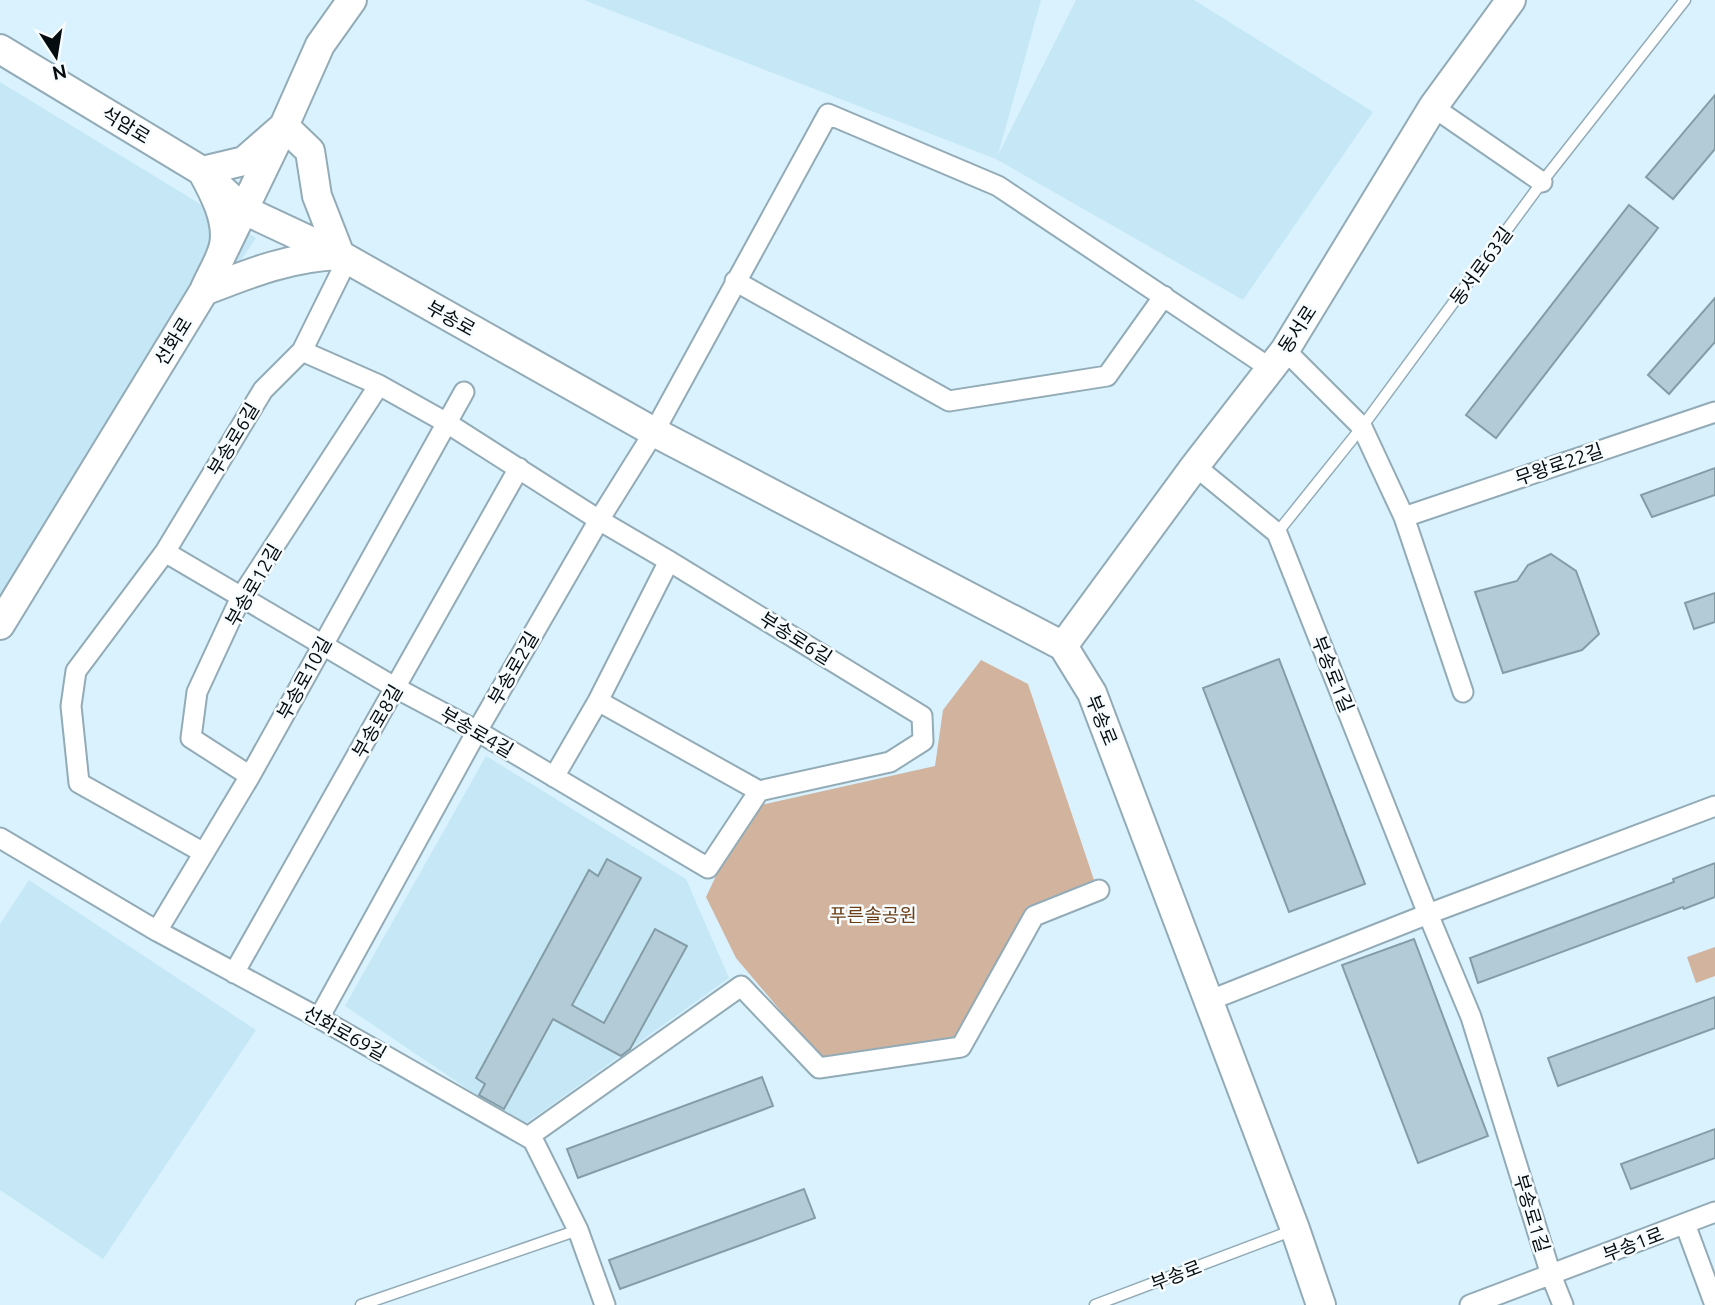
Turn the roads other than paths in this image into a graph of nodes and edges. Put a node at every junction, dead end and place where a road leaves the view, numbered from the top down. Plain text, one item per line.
1 (328, 0) edge
2 (352, 0) edge
3 (1511, 0) edge
4 (1685, 0) edge
5 (320, 45) junction
6 (0, 49) edge
7 (1433, 107) junction
8 (284, 126) junction
9 (202, 171) junction
10 (1542, 182) junction
11 (244, 210) junction
12 (344, 258) junction
13 (735, 281) junction
14 (204, 291) junction
15 (1164, 296) junction
16 (302, 351) junction
17 (1278, 359) junction
18 (379, 385) junction
19 (464, 392) dead end
20 (1715, 412) edge
21 (447, 423) junction
22 (1362, 427) junction
23 (654, 432) junction
24 (1195, 466) junction
25 (519, 468) junction
26 (1404, 517) junction
27 (599, 520) junction
28 (1277, 533) junction
29 (165, 552) junction
30 (669, 561) junction
31 (241, 597) junction
32 (0, 625) edge
33 (322, 645) junction
34 (1063, 646) junction
35 (396, 688) junction
36 (1464, 692) dead end
37 (598, 701) junction
38 (477, 731) junction
39 (250, 776) junction
40 (554, 777) junction
41 (759, 791) junction
42 (1715, 806) edge
43 (0, 838) edge
44 (204, 853) junction
45 (1099, 890) dead end
46 (1428, 914) junction
47 (156, 931) junction
48 (234, 973) junction
49 (1208, 1001) junction
50 (318, 1018) junction
51 (528, 1137) junction
52 (1715, 1212) edge
53 (1685, 1224) junction
54 (1295, 1229) junction
55 (578, 1230) junction
56 (1551, 1275) junction
57 (361, 1305) edge
58 (605, 1305) edge
59 (1096, 1305) edge
60 (1321, 1305) edge
61 (1471, 1305) edge
62 (1563, 1305) edge
63 (1715, 1305) edge

1 - 5 street, 선화로
2 - 5 street, 선화로
3 - 7 street, 동서로
4 - 10 lane, 동서로63길
5 - 8 street, 선화로
6 - 9 street, 석암로
7 - 10 street
7 - 17 street, 동서로
8 - 9 street
8 - 11 street, 선화로
8 - 12 street
9 - 11 street, 석암로
9 - 14 street
10 - 22 lane, 동서로63길
11 - 12 street, 부송로
11 - 14 street, 선화로
12 - 14 street
12 - 16 street
12 - 23 street, 부송로
13 - 15 street
13 - 15 street
13 - 23 street
14 - 32 street, 선화로
15 - 17 street
16 - 18 street, 부송로6길
16 - 29 street, 부송로6길
17 - 22 street
17 - 24 street, 동서로
18 - 21 street, 부송로6길
18 - 31 street, 부송로12길
19 - 21 street, 부송로10길
20 - 26 street, 무왕로22길
21 - 25 street, 부송로6길
21 - 33 street, 부송로10길
22 - 26 street
22 - 28 lane, 동서로63길
23 - 27 street, 부송로2길
23 - 34 street, 부송로
24 - 28 street, 부송로1길
24 - 34 street, 동서로
25 - 27 street, 부송로6길
25 - 35 street, 부송로8길
26 - 36 street
27 - 30 street, 부송로6길
27 - 38 street, 부송로2길
28 - 46 street, 부송로1길
29 - 31 street, 부송로4길
29 - 44 street, 부송로6길
30 - 37 street
30 - 41 street, 부송로6길
31 - 33 street, 부송로4길
31 - 39 street, 부송로12길
33 - 35 street, 부송로4길
33 - 39 street, 부송로10길
34 - 49 street, 부송로
35 - 38 street, 부송로4길
35 - 48 street, 부송로8길
37 - 40 street
37 - 41 street
38 - 40 street, 부송로4길
38 - 50 street, 부송로2길
39 - 44 street, 부송로10길
40 - 41 street, 부송로4길
42 - 46 street
43 - 47 street, 선화로69길
44 - 47 street, 부송로10길
45 - 51 street
46 - 49 street
46 - 56 street, 부송로1길
47 - 48 street, 선화로69길
48 - 50 street, 선화로69길
49 - 54 street, 부송로
50 - 51 street, 선화로69길
51 - 55 street, 선화로69길
52 - 53 street, 부송1로
53 - 56 street, 부송1로
53 - 63 street
54 - 59 lane, 부송로
54 - 60 street, 부송로
55 - 57 lane
55 - 58 street, 선화로69길
56 - 61 street, 부송1로
56 - 62 street

